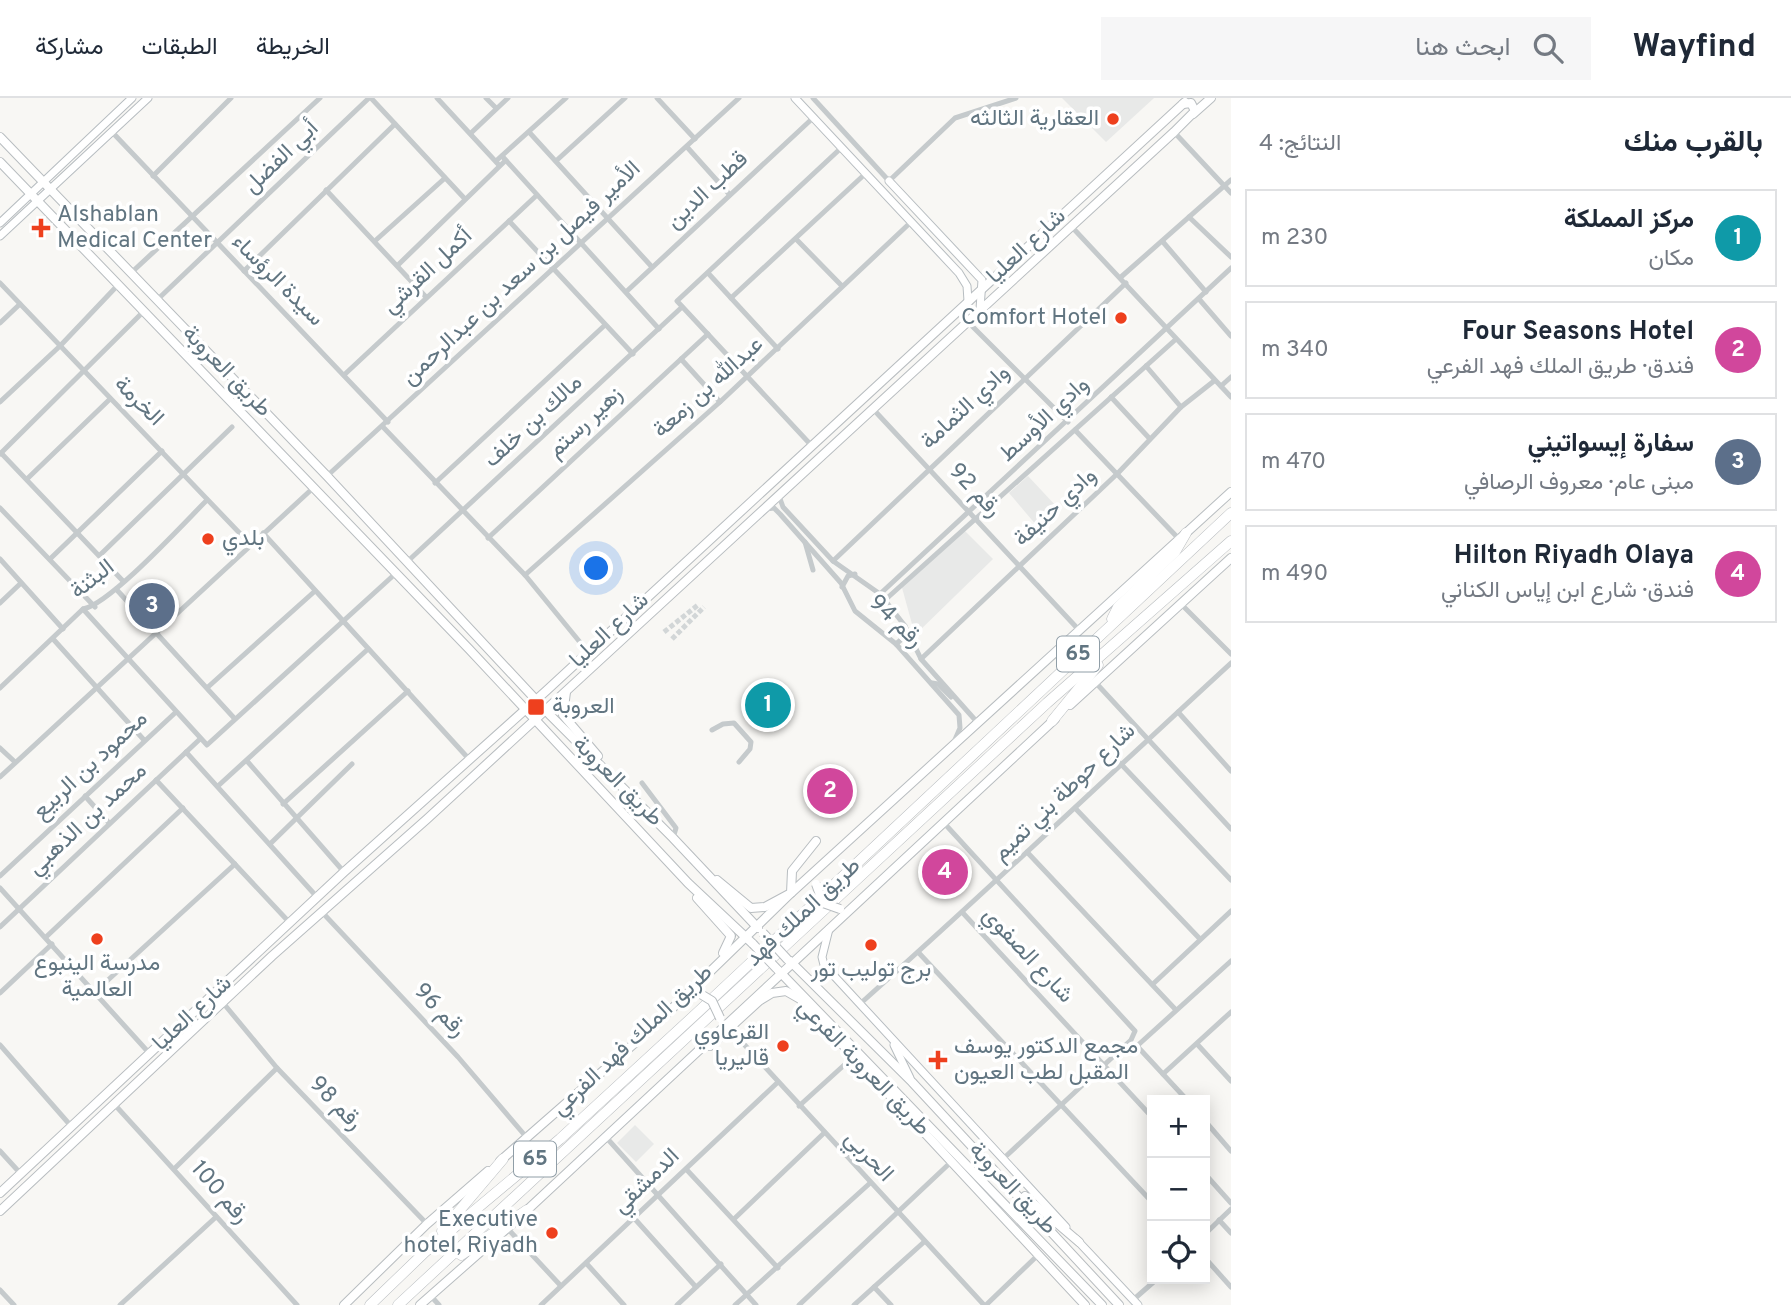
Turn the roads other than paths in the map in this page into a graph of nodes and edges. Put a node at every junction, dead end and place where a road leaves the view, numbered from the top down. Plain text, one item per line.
1 (132, 98) edge
2 (148, 98) edge
3 (231, 98) edge
4 (320, 98) edge
5 (370, 98) edge
6 (437, 98) edge
7 (486, 98) edge
8 (508, 98) edge
9 (566, 98) edge
10 (625, 98) edge
11 (657, 98) edge
12 (739, 98) edge
13 (796, 98) edge
14 (813, 98) edge
15 (1016, 98) edge
16 (1211, 98) edge
17 (1187, 101) edge
18 (496, 108) junction
19 (814, 117) junction
20 (1189, 118) junction
21 (395, 124) junction
22 (529, 132) junction
23 (1174, 132) junction
24 (113, 133) junction
25 (471, 133) junction
26 (0, 137) edge
27 (695, 139) junction
28 (687, 146) junction
29 (840, 149) junction
30 (503, 158) junction
31 (556, 161) junction
32 (0, 162) edge
33 (498, 163) junction
34 (864, 174) junction
35 (153, 176) junction
36 (445, 177) junction
37 (1231, 180) edge
38 (43, 181) junction
39 (889, 181) junction
40 (1224, 186) junction
41 (50, 188) junction
42 (326, 190) junction
43 (1231, 193) edge
44 (537, 195) junction
45 (730, 195) junction
46 (33, 198) junction
47 (466, 199) junction
48 (191, 217) junction
49 (1189, 217) junction
50 (609, 218) junction
51 (509, 222) junction
52 (911, 222) junction
53 (0, 223) edge
54 (1071, 226) junction
55 (0, 236) edge
56 (796, 239) junction
57 (376, 240) junction
58 (581, 242) junction
59 (1163, 242) junction
60 (218, 245) junction
61 (1231, 257) edge
62 (398, 265) junction
63 (968, 265) junction
64 (652, 267) junction
65 (553, 268) junction
66 (1230, 270) edge
67 (244, 271) junction
68 (132, 272) junction
69 (708, 273) junction
70 (959, 273) junction
71 (1121, 277) junction
72 (0, 283) edge
73 (1126, 283) junction
74 (117, 286) junction
75 (842, 286) junction
76 (983, 287) junction
77 (627, 291) junction
78 (1206, 292) junction
79 (426, 298) junction
80 (731, 298) junction
81 (1199, 299) junction
82 (157, 300) junction
83 (968, 301) junction
84 (20, 304) junction
85 (680, 304) junction
86 (980, 309) junction
87 (143, 312) junction
88 (967, 321) junction
89 (0, 323) edge
90 (605, 325) junction
91 (659, 329) junction
92 (1166, 331) junction
93 (708, 334) junction
94 (1231, 336) edge
95 (1175, 340) junction
96 (60, 346) junction
97 (778, 349) junction
98 (633, 354) junction
99 (681, 359) junction
100 (1146, 366) junction
101 (84, 372) junction
102 (344, 375) junction
103 (747, 377) junction
104 (1026, 377) junction
105 (1231, 377) edge
106 (1214, 381) junction
107 (1221, 386) junction
108 (1111, 397) junction
109 (1231, 397) edge
110 (110, 399) junction
111 (0, 402) edge
112 (720, 402) junction
113 (1181, 407) junction
114 (873, 409) junction
115 (1068, 422) junction
116 (385, 424) junction
117 (232, 427) dead end
118 (1075, 430) junction
119 (1150, 439) junction
120 (811, 445) junction
121 (162, 451) junction
122 (1, 453) edge
123 (928, 467) junction
124 (1118, 473) junction
125 (183, 474) junction
126 (327, 476) junction
127 (777, 476) junction
128 (27, 479) junction
129 (435, 483) junction
130 (786, 486) junction
131 (312, 489) junction
132 (1231, 492) edge
133 (207, 500) junction
134 (463, 511) junction
135 (760, 511) junction
136 (1, 513) edge
137 (970, 513) junction
138 (1231, 513) edge
139 (977, 519) junction
140 (77, 532) junction
141 (263, 533) junction
142 (1183, 536) junction
143 (488, 538) junction
144 (804, 542) junction
145 (1231, 543) edge
146 (251, 545) junction
147 (100, 555) junction
148 (50, 558) junction
149 (1231, 558) edge
150 (0, 559) edge
151 (408, 561) junction
152 (833, 561) junction
153 (1019, 567) junction
154 (813, 570) dead end
155 (395, 574) junction
156 (855, 574) junction
157 (525, 575) junction
158 (122, 581) junction
159 (21, 583) junction
160 (842, 587) junction
161 (116, 589) junction
162 (315, 591) junction
163 (880, 594) junction
164 (886, 600) junction
165 (0, 603) edge
166 (1181, 604) junction
167 (95, 607) junction
168 (83, 610) junction
169 (342, 622) junction
170 (1112, 622) junction
171 (905, 626) junction
172 (63, 629) junction
173 (1078, 629) junction
174 (155, 632) junction
175 (54, 640) junction
176 (896, 644) junction
177 (368, 649) junction
178 (1108, 651) junction
179 (588, 652) junction
180 (1231, 654) edge
181 (921, 659) junction
182 (128, 660) junction
183 (1231, 663) edge
184 (932, 683) junction
185 (1096, 683) junction
186 (208, 687) junction
187 (568, 687) junction
188 (0, 688) edge
189 (96, 688) junction
190 (408, 691) junction
191 (536, 699) junction
192 (959, 701) junction
193 (525, 709) junction
194 (545, 709) junction
195 (176, 712) junction
196 (1178, 712) junction
197 (235, 719) junction
198 (534, 720) junction
199 (1052, 721) junction
200 (977, 722) junction
201 (712, 730) dead end
202 (1147, 738) junction
203 (200, 739) junction
204 (144, 740) junction
205 (954, 743) junction
206 (0, 748) edge
207 (186, 752) junction
208 (468, 758) junction
209 (247, 761) junction
210 (15, 762) junction
211 (739, 762) dead end
212 (1120, 763) junction
213 (352, 764) dead end
214 (605, 768) junction
215 (1231, 771) edge
216 (0, 777) edge
217 (156, 780) junction
218 (642, 783) dead end
219 (218, 786) junction
220 (85, 796) junction
221 (284, 804) junction
222 (183, 808) junction
223 (1075, 808) junction
224 (295, 820) junction
225 (943, 821) junction
226 (110, 822) junction
227 (1231, 829) edge
228 (673, 838) junction
229 (816, 841) dead end
230 (270, 845) junction
231 (1027, 852) junction
232 (826, 862) junction
233 (235, 864) junction
234 (703, 870) junction
235 (344, 872) junction
236 (0, 876) edge
237 (1231, 880) edge
238 (997, 882) junction
239 (688, 883) junction
240 (0, 888) edge
241 (791, 893) junction
242 (317, 897) junction
243 (859, 899) junction
244 (19, 909) junction
245 (321, 911) junction
246 (1231, 911) edge
247 (962, 912) junction
248 (289, 922) junction
249 (0, 927) edge
250 (756, 927) junction
251 (829, 928) junction
252 (745, 936) junction
253 (46, 937) junction
254 (291, 939) junction
255 (1200, 939) junction
256 (52, 944) junction
257 (262, 949) junction
258 (918, 952) junction
259 (1231, 961) edge
260 (790, 962) junction
261 (715, 965) junction
262 (1224, 968) junction
263 (779, 971) junction
264 (1231, 975) edge
265 (789, 982) junction
266 (1153, 983) junction
267 (96, 991) junction
268 (0, 993) edge
269 (800, 999) junction
270 (861, 1003) junction
271 (224, 1004) junction
272 (811, 1004) junction
273 (1177, 1010) junction
274 (1231, 1012) edge
275 (652, 1028) junction
276 (730, 1029) junction
277 (890, 1037) junction
278 (1131, 1040) junction
279 (1197, 1044) junction
280 (0, 1045) edge
281 (1137, 1046) junction
282 (150, 1054) junction
283 (853, 1057) junction
284 (1104, 1065) junction
285 (681, 1066) junction
286 (277, 1069) junction
287 (1163, 1074) junction
288 (1231, 1081) edge
289 (912, 1082) junction
290 (778, 1083) junction
291 (1182, 1095) edge
292 (907, 1103) junction
293 (115, 1105) junction
294 (1061, 1105) junction
295 (799, 1106) junction
296 (1147, 1112) edge
297 (71, 1126) junction
298 (1210, 1127) edge
299 (926, 1133) junction
300 (824, 1134) junction
301 (62, 1135) junction
302 (605, 1136) junction
303 (528, 1139) junction
304 (75, 1140) junction
305 (0, 1151) edge
306 (1231, 1151) edge
307 (1004, 1158) junction
308 (503, 1159) junction
309 (951, 1162) junction
310 (174, 1169) junction
311 (686, 1169) junction
312 (996, 1170) junction
313 (21, 1174) junction
314 (1210, 1180) edge
315 (869, 1184) junction
316 (0, 1193) edge
317 (659, 1195) junction
318 (1147, 1197) edge
319 (1231, 1203) edge
320 (1231, 1209) edge
321 (527, 1210) junction
322 (0, 1212) edge
323 (897, 1213) junction
324 (216, 1217) junction
325 (634, 1219) junction
326 (734, 1219) junction
327 (1220, 1220) junction
328 (427, 1224) junction
329 (508, 1229) junction
330 (1210, 1229) edge
331 (1231, 1233) edge
332 (924, 1242) junction
333 (1079, 1242) junction
334 (425, 1252) junction
335 (1038, 1255) junction
336 (586, 1263) junction
337 (721, 1264) junction
338 (1210, 1264) edge
339 (778, 1268) junction
340 (432, 1275) junction
341 (1153, 1284) edge
342 (561, 1286) junction
343 (696, 1287) junction
344 (874, 1287) junction
345 (1231, 1287) edge
346 (0, 1290) edge
347 (747, 1294) junction
348 (430, 1295) junction
349 (1136, 1303) edge
350 (14, 1305) edge
351 (120, 1305) edge
352 (297, 1305) edge
353 (344, 1305) edge
354 (370, 1305) edge
355 (398, 1305) edge
356 (420, 1305) edge
357 (439, 1305) edge
358 (541, 1305) edge
359 (624, 1305) edge
360 (677, 1305) edge
361 (735, 1305) edge
362 (756, 1305) edge
363 (799, 1305) edge
364 (854, 1305) edge
365 (891, 1305) edge
366 (985, 1305) edge
367 (1085, 1305) edge
368 (1102, 1305) edge
369 (1119, 1305) edge

1 - 38 street
2 - 24 street
3 - 35 street
4 - 48 street
5 - 21 street
5 - 60 street, أبي الفضل
6 - 25 street
7 - 18 street
8 - 18 street
9 - 22 street
10 - 31 street
11 - 27 street
12 - 27 street, الأمير فيصل بن سعد بن عبدالرحمن
13 - 19 street
14 - 39 street
15 - 39 street
16 - 20 main road, شارع العليا
17 - 20 main road, شارع العليا
17 - 76 main road, شارع العليا
18 - 25 street
19 - 29 street
19 - 45 street, قطب الدين
20 - 23 main road, شارع العليا
21 - 36 street
21 - 42 street
22 - 30 street
22 - 31 street
23 - 40 street
23 - 54 main road, شارع العليا
24 - 35 street, سيدة الرؤساء
24 - 41 street
25 - 33 street
26 - 38 main road, طريق العروبة
27 - 28 street, الأمير فيصل بن سعد بن عبدالرحمن
28 - 45 street
28 - 50 street, الأمير فيصل بن سعد بن عبدالرحمن
29 - 34 street
29 - 69 street, مالك بن خلف
30 - 33 street
30 - 44 street
31 - 50 street
32 - 46 main road, طريق العروبة
33 - 47 street
34 - 52 street
34 - 56 street
35 - 48 street, سيدة الرؤساء
36 - 47 street
36 - 57 street
37 - 40 street
38 - 41 main road, طريق العروبة
38 - 46 street
39 - 63 street
40 - 43 street
40 - 49 street
41 - 46 street
41 - 68 main road, طريق العروبة
42 - 57 street
42 - 67 street
44 - 51 street, أكمل القرشي
44 - 58 street
45 - 64 street, قطب الدين
46 - 53 street
46 - 55 street
46 - 74 main road, طريق العروبة
47 - 62 street
48 - 60 street, سيدة الرؤساء
48 - 68 street
49 - 59 street
49 - 61 street
50 - 58 street, الأمير فيصل بن سعد بن عبدالرحمن
50 - 64 street
51 - 65 street
51 - 79 street, أكمل القرشي
52 - 70 street
52 - 75 street, عبدالله بن زمعة
54 - 71 street
54 - 86 main road, شارع العليا
56 - 75 street
56 - 80 street
57 - 62 street
58 - 65 street, الأمير فيصل بن سعد بن عبدالرحمن
58 - 77 street
59 - 71 street
59 - 78 street
60 - 67 street, سيدة الرؤساء
60 - 82 street, أبي الفضل
62 - 79 street
63 - 70 street
63 - 76 street
64 - 77 street, قطب الدين
65 - 90 street
65 - 116 street, الأمير فيصل بن سعد بن عبدالرحمن
66 - 78 street, وادي الأوسط
67 - 102 street, سيدة الرؤساء
68 - 82 main road, طريق العروبة
69 - 80 street
69 - 85 street, مالك بن خلف
70 - 83 street
71 - 73 street
72 - 84 street, الخرمة
73 - 92 street
73 - 104 street, وادي الثمامة
74 - 87 main road, طريق العروبة
74 - 96 street
75 - 97 street, عبدالله بن زمعة
76 - 83 main road, شارع العليا
76 - 86 street
77 - 91 street
78 - 81 street, وادي الأوسط
79 - 102 street, أكمل القرشي
80 - 97 street
81 - 92 street, وادي الأوسط
81 - 94 street
82 - 126 main road, طريق العروبة
83 - 120 main road, شارع العليا
84 - 89 street
84 - 96 street, الخرمة
85 - 91 street, مالك بن خلف
85 - 93 street
86 - 88 main road, شارع العليا
87 - 101 street
87 - 131 main road, طريق العروبة
88 - 104 street
88 - 114 main road, شارع العليا
90 - 98 street
90 - 129 street
91 - 98 street, مالك بن خلف
92 - 95 street
92 - 115 street, وادي الأوسط
93 - 99 street, زهير رستم
93 - 103 street
95 - 100 street, وادي الأوسط
95 - 106 street
96 - 101 street, الخرمة
96 - 111 street
97 - 103 street, عبدالله بن زمعة
98 - 134 street, مالك بن خلف
99 - 112 street
99 - 143 street, زهير رستم
100 - 108 street, وادي الأوسط
100 - 113 street
101 - 110 street, الخرمة
101 - 122 street
102 - 116 street, سيدة الرؤساء
103 - 112 street, عبدالله بن زمعة
103 - 120 street
104 - 115 street
104 - 123 street, وادي الثمامة
105 - 107 street
106 - 107 street
106 - 113 street, وادي حنيفة
107 - 109 street
108 - 118 street, وادي الأوسط
108 - 119 street
110 - 121 street, الخرمة
110 - 128 street
112 - 157 street, عبدالله بن زمعة
113 - 119 street, وادي حنيفة
114 - 123 street, رقم 92
114 - 130 main road, شارع العليا
115 - 137 street, وادي الأوسط
116 - 126 street, الأمير فيصل بن سعد بن عبدالرحمن
116 - 129 street, سيدة الرؤساء
117 - 125 street
118 - 124 street
118 - 139 street, وادي الأوسط
119 - 124 street, وادي حنيفة
120 - 127 main road, شارع العليا
121 - 125 street, الخرمة
121 - 140 street
122 - 128 street
123 - 137 street, رقم 92
123 - 152 street, وادي الثمامة
124 - 142 street
124 - 153 street, وادي حنيفة
125 - 133 street, الخرمة
125 - 147 street
126 - 151 main road, طريق العروبة
127 - 130 main road
127 - 179 main road, شارع العليا
128 - 140 street
129 - 134 street, سيدة الرؤساء
130 - 135 main road, شارع العليا
130 - 152 street, رقم 94
131 - 141 street
131 - 155 main road, طريق العروبة
132 - 142 main road, طريق الملك فهد الفرعي
133 - 146 street, الخرمة
133 - 158 street, البثنة
134 - 143 street, سيدة الرؤساء
134 - 151 street, مالك بن خلف
135 - 144 street, رقم 94
135 - 187 main road, شارع العليا
136 - 148 street
137 - 139 street, رقم 92
137 - 163 street, وادي الأوسط
138 - 170 highway, طريق الملك فهد / 65
139 - 153 street, رقم 92
139 - 164 street, وادي الأوسط
140 - 147 street
140 - 148 street
141 - 146 street
141 - 162 street
142 - 170 highway
142 - 173 main road, طريق الملك فهد الفرعي
143 - 157 street, سيدة الرؤساء
144 - 154 street
144 - 160 street, رقم 94
145 - 178 highway, طريق الملك فهد / 65
146 - 174 street
147 - 158 street
148 - 167 street
149 - 166 main road
150 - 159 street
151 - 191 main road, طريق العروبة
152 - 156 street, رقم 94
153 - 173 street, رقم 92
153 - 181 street, وادي حنيفة
155 - 169 street
155 - 193 main road, طريق العروبة
156 - 160 street
156 - 163 street, رقم 94
157 - 179 street, سيدة الرؤساء
158 - 161 street, البثنة
159 - 165 street
159 - 172 street
160 - 176 street, رقم 94
161 - 167 street, البثنة
161 - 174 street
162 - 169 street
162 - 186 street
163 - 164 street, رقم 94
164 - 171 street, رقم 94
166 - 180 street
166 - 185 main road
167 - 168 street, البثنة
168 - 172 street, البثنة
168 - 182 street
169 - 177 street
169 - 197 street
170 - 334 highway, طريق الملك فهد / 65
171 - 176 street
171 - 181 street, رقم 94
172 - 175 street, البثنة
173 - 200 main road, طريق الملك فهد الفرعي
174 - 182 street
174 - 186 street
175 - 188 street, البثنة
175 - 189 street
176 - 184 street, رقم 94
177 - 190 street
177 - 209 street
178 - 199 highway
178 - 340 highway, طريق الملك فهد / 65
179 - 191 main road, شارع العليا
181 - 192 street, رقم 94
182 - 189 street
182 - 195 street
183 - 196 street, شارع حوطة بني تميم
184 - 192 street
184 - 205 street, رقم 94
185 - 199 main road
185 - 202 street
186 - 197 street
187 - 194 main road, شارع العليا
187 - 214 main road
189 - 204 street
189 - 210 street
190 - 208 street
190 - 221 street
191 - 193 main road, شارع العليا
191 - 194 main road, طريق العروبة
192 - 200 street, رقم 94
193 - 198 main road, طريق العروبة
193 - 208 main road, شارع العليا
194 - 198 main road, شارع العليا
194 - 214 main road, طريق العروبة
195 - 203 street
195 - 204 street, محمود بن الربيع
196 - 202 street, شارع حوطة بني تميم
196 - 215 street
197 - 203 street
198 - 239 main road, طريق العروبة
198 - 245 main road, شارع العليا
199 - 225 main road
200 - 205 main road, طريق الملك فهد الفرعي
201 - 211 street
202 - 212 street, شارع حوطة بني تميم
202 - 227 street
203 - 207 street, محمد بن الذهبي
204 - 220 street, محمود بن الربيع
205 - 232 main road, طريق الملك فهد الفرعي
206 - 210 street
207 - 217 street, محمد بن الذهبي
207 - 219 street
208 - 235 main road, شارع العليا
209 - 219 street
209 - 221 street
210 - 216 street
212 - 223 street, شارع حوطة بني تميم
212 - 237 street
213 - 224 street
214 - 228 main road, طريق العروبة
217 - 222 street
217 - 226 street, محمد بن الذهبي
218 - 228 street
219 - 230 street
220 - 226 street
220 - 236 street, محمود بن الربيع
221 - 224 street
222 - 233 street
222 - 253 street
223 - 231 street, شارع حوطة بني تميم
223 - 255 street
224 - 230 street
224 - 235 street
225 - 238 street
225 - 243 main road
226 - 244 street, محمد بن الذهبي
228 - 234 main road, طريق العروبة
229 - 241 main road
230 - 242 street
231 - 238 street, شارع حوطة بني تميم
231 - 266 street
232 - 241 main road, طريق الملك فهد الفرعي
232 - 243 main road, bridge
233 - 248 street
233 - 267 street
234 - 241 main road
234 - 250 main road, طريق العروبة
235 - 242 main road, شارع العليا
238 - 247 street, شارع حوطة بني تميم
238 - 278 street
239 - 252 main road, طريق العروبة
239 - 261 main road
240 - 244 street
241 - 250 main road, طريق الملك فهد الفرعي
242 - 248 main road, شارع العليا
243 - 251 main road
244 - 249 street, محمد بن الذهبي
244 - 253 street
245 - 254 main road, شارع العليا
245 - 303 street, رقم 96
246 - 255 street
247 - 258 street, شارع حوطة بني تميم
247 - 284 street, شارع الصفوي
248 - 257 main road, شارع العليا
250 - 252 main road, طريق الملك فهد الفرعي
250 - 260 main road, طريق العروبة, bridge
251 - 260 main road
251 - 270 street, طريق العروبة الفرعي
252 - 261 main road, طريق الملك فهد الفرعي
252 - 263 main road, طريق العروبة, bridge
253 - 256 street
254 - 257 main road
254 - 271 main road, شارع العليا
255 - 266 street
256 - 267 street
256 - 268 street
257 - 282 main road, شارع العليا
258 - 270 street, شارع حوطة بني تميم
258 - 294 street
259 - 262 street
260 - 263 main road
260 - 289 main road, طريق العروبة
261 - 275 main road, طريق الملك فهد الفرعي
262 - 264 street
262 - 273 street
263 - 265 main road, طريق العروبة
263 - 285 main road
265 - 269 main road
265 - 272 main road, طريق العروبة
266 - 273 street
267 - 282 street
269 - 272 main road
269 - 276 main road, طريق العروبة الفرعي
269 - 283 main road, طريق العروبة الفرعي
270 - 277 street, طريق العروبة الفرعي
271 - 286 street, رقم 98
271 - 293 main road, شارع العليا
272 - 292 main road, طريق العروبة
273 - 281 street
274 - 279 street
275 - 285 main road, bridge
275 - 303 main road, طريق الملك فهد الفرعي
276 - 285 main road, طريق العروبة الفرعي
276 - 290 street, الحربي
277 - 289 street
277 - 307 street, طريق العروبة الفرعي
278 - 281 street
278 - 284 street
279 - 287 street
279 - 288 street
280 - 297 street
281 - 287 street
282 - 297 main road, شارع العليا
283 - 295 street
283 - 299 main road, طريق العروبة الفرعي
284 - 294 street
284 - 296 street, شارع الصفوي
285 - 302 main road
286 - 310 street
286 - 328 street, رقم 98
287 - 291 street
289 - 312 main road, طريق العروبة
290 - 295 street, الحربي
290 - 311 street, الدمشقي
292 - 299 main road
292 - 368 main road, طريق العروبة
293 - 304 main road, شارع العليا
293 - 310 street, رقم 100
294 - 307 street
294 - 318 street
295 - 300 street, الحربي
297 - 301 main road, شارع العليا
298 - 306 street
299 - 309 main road, طريق العروبة الفرعي
300 - 315 street, الحربي
300 - 326 street
301 - 304 main road
301 - 313 main road, شارع العليا
302 - 317 street
302 - 321 main road
303 - 308 main road, طريق الملك فهد الفرعي
304 - 322 main road, شارع العليا
305 - 313 street
307 - 333 street, طريق العروبة الفرعي
308 - 328 main road, طريق الملك فهد الفرعي
308 - 334 highway
309 - 323 street
309 - 335 main road, طريق العروبة الفرعي
310 - 324 street, رقم 100
311 - 317 street, الدمشقي
311 - 326 street
312 - 333 main road
312 - 369 main road, طريق العروبة
313 - 316 main road, شارع العليا
314 - 319 street
315 - 323 street, الحربي
315 - 339 street
317 - 325 street, الدمشقي
317 - 337 street
320 - 327 street
321 - 329 main road
321 - 340 highway
323 - 332 street, الحربي
323 - 363 street
324 - 351 street
324 - 352 street, رقم 100
325 - 336 street, الدمشقي
325 - 343 street
326 - 339 street
327 - 330 street
327 - 331 street
328 - 353 main road, طريق الملك فهد الفرعي
329 - 342 street
329 - 348 main road
332 - 344 street
332 - 366 street, الحربي
333 - 349 street, طريق العروبة الفرعي
334 - 354 highway, طريق الملك فهد / 65
335 - 366 street
335 - 367 main road, طريق العروبة الفرعي
336 - 342 street, الدمشقي
336 - 359 street
337 - 343 street
337 - 347 street
338 - 345 street
339 - 347 street
340 - 355 highway, طريق الملك فهد / 65
341 - 349 street
342 - 358 street, الدمشقي
343 - 360 street
344 - 364 street
344 - 365 street
346 - 350 street
347 - 361 street
347 - 362 street
348 - 356 main road
348 - 357 street

